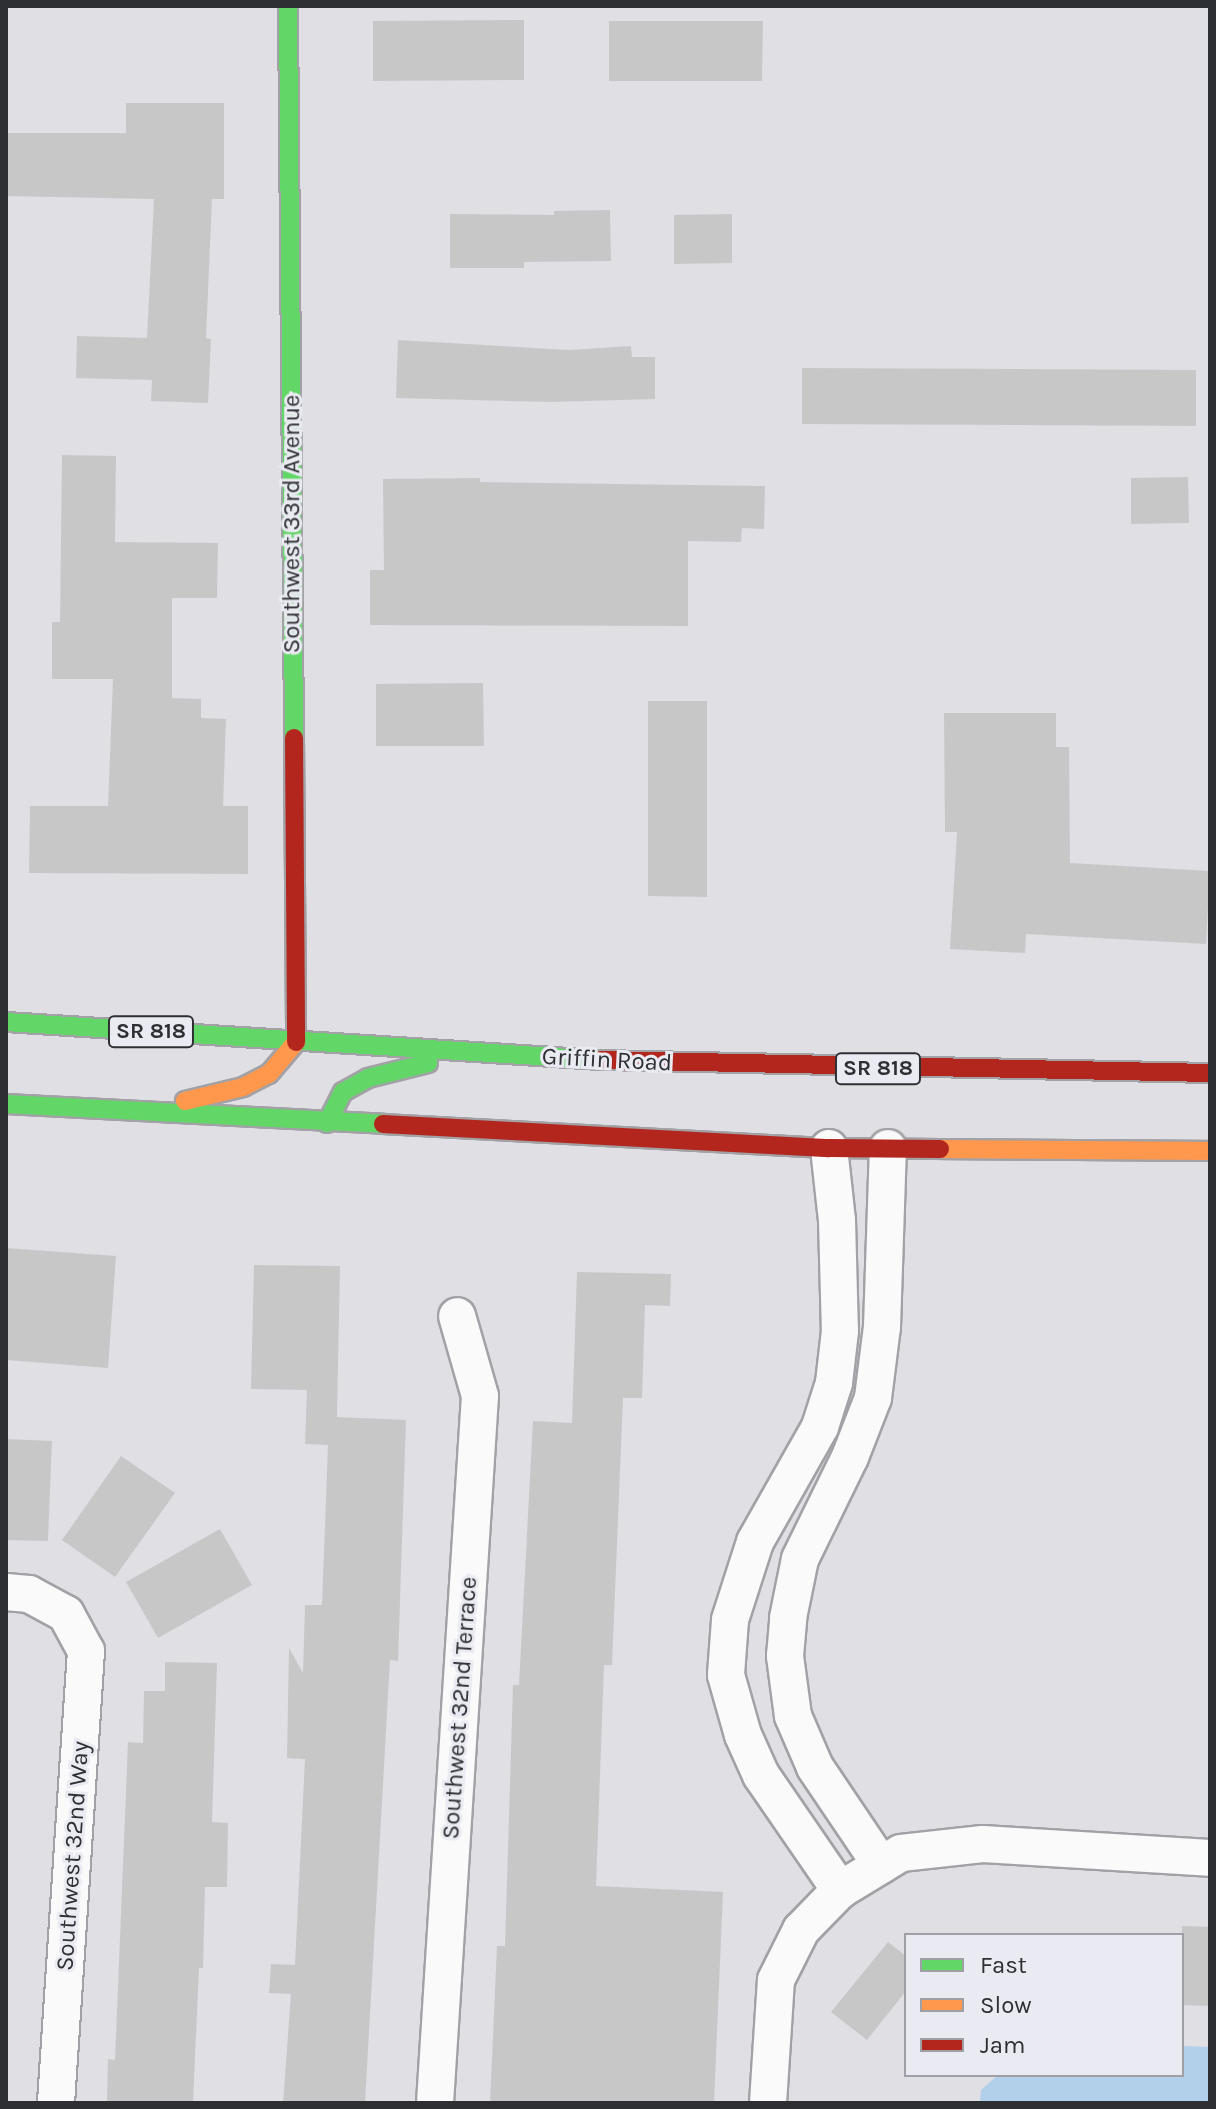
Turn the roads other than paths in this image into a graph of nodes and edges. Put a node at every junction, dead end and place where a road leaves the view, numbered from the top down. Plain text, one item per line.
1 (288, 6) edge
2 (6, 1022) edge
3 (296, 1042) junction
4 (470, 1053) junction
5 (1210, 1073) edge
6 (6, 1104) edge
7 (136, 1113) junction
8 (327, 1123) junction
9 (1179, 1130) dead end
10 (829, 1148) junction
11 (888, 1148) junction
12 (1087, 1150) junction
13 (1210, 1151) edge
14 (457, 1316) dead end
15 (6, 1592) edge
16 (1210, 1858) edge
17 (881, 1865) junction
18 (840, 1890) junction
19 (56, 2103) edge
20 (435, 2103) edge
21 (768, 2103) edge

1 - 3 main road, Southwest 33rd Avenue
2 - 3 main road, Griffin Road / SR 818
3 - 4 main road, Griffin Road / SR 818
3 - 7 main road
4 - 5 main road, Griffin Road / SR 818
4 - 8 main road
6 - 7 main road
7 - 8 main road
8 - 10 main road
9 - 12 main road
10 - 11 main road
10 - 18 street
11 - 12 main road
11 - 17 street
12 - 13 main road
14 - 20 street, Southwest 32nd Terrace
15 - 19 street, Southwest 32nd Way
16 - 17 street
17 - 18 street
18 - 21 street

